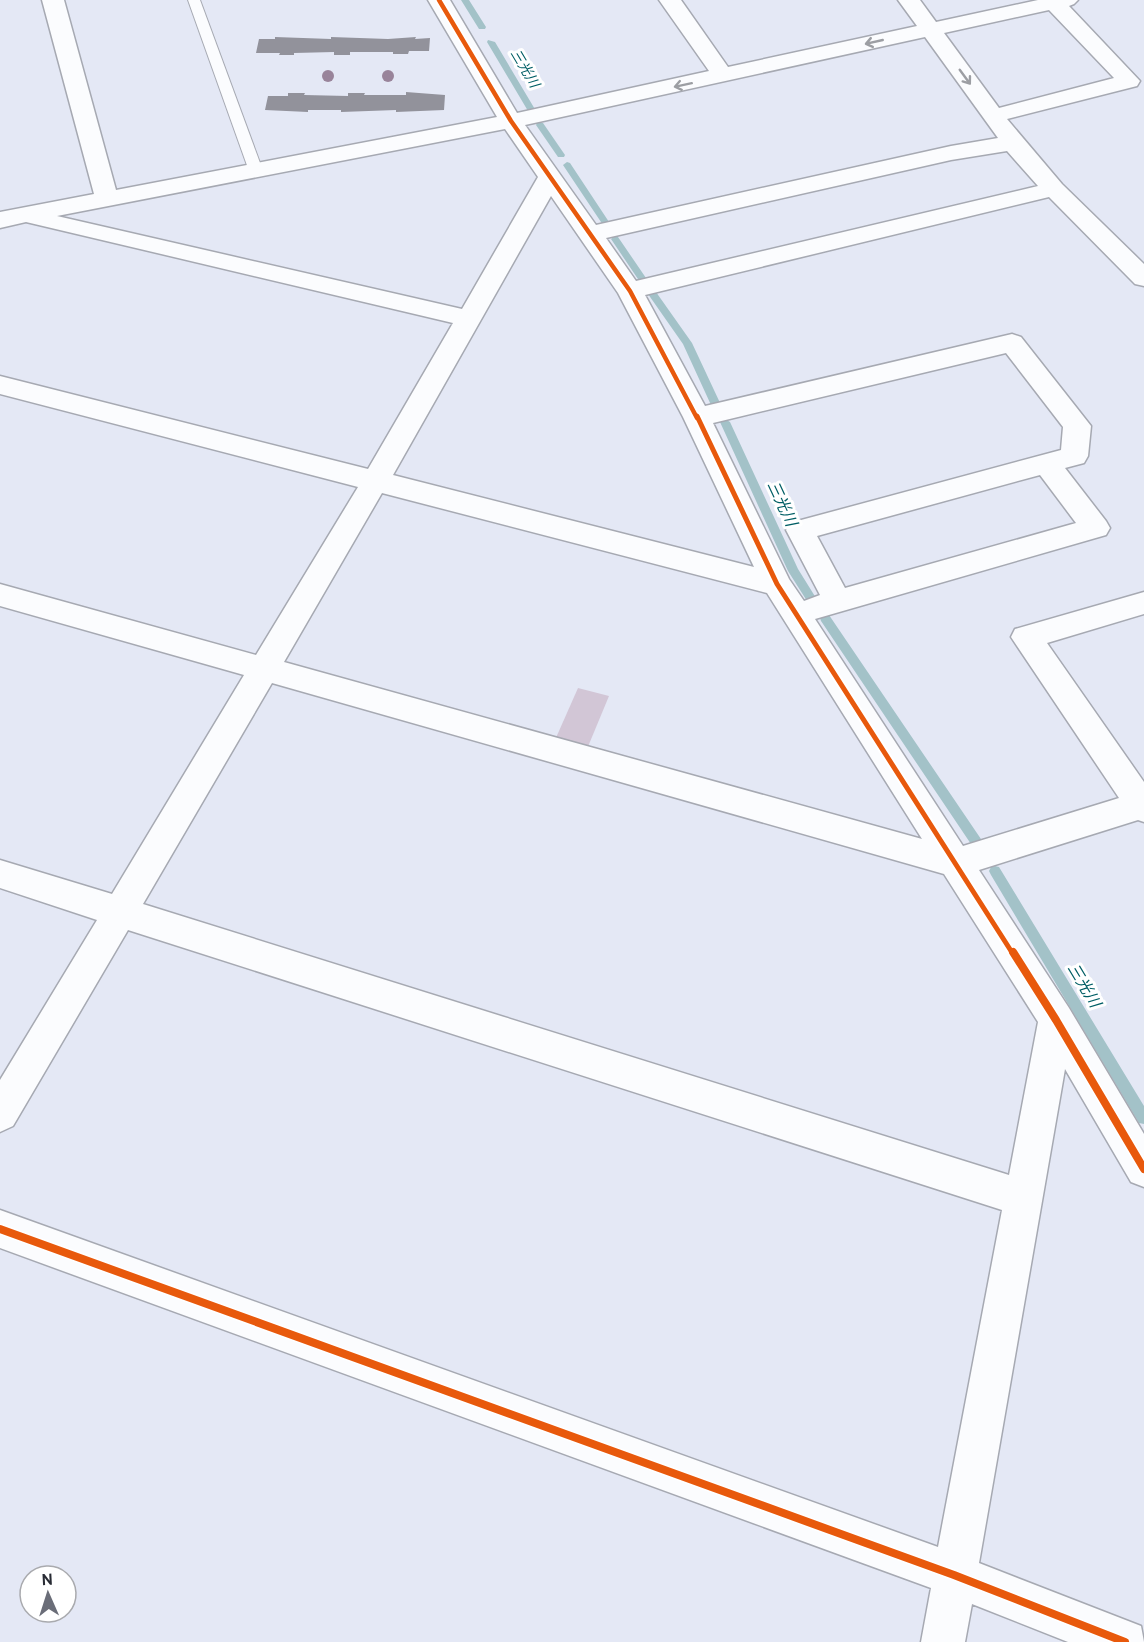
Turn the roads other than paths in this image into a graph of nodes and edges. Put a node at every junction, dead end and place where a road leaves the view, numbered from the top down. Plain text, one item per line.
1 (53, 0) edge
2 (194, 0) edge
3 (439, 0) edge
4 (670, 0) edge
5 (909, 0) edge
6 (1061, 1) edge
7 (931, 29) junction
8 (723, 76) junction
9 (993, 116) junction
10 (511, 121) junction
11 (1013, 143) junction
12 (256, 171) junction
13 (551, 175) junction
14 (1054, 189) junction
15 (107, 200) junction
16 (12, 218) edge
17 (591, 234) junction
18 (1144, 278) edge
19 (630, 291) junction
20 (470, 319) junction
21 (0, 385) edge
22 (698, 417) junction
23 (1047, 464) junction
24 (376, 480) junction
25 (777, 584) junction
26 (0, 595) edge
27 (837, 600) junction
28 (1144, 603) edge
29 (796, 615) junction
30 (264, 669) junction
31 (1143, 807) edge
32 (964, 861) junction
33 (0, 874) edge
34 (120, 912) junction
35 (1056, 1020) junction
36 (0, 1114) edge
37 (1144, 1169) edge
38 (1023, 1198) junction
39 (0, 1229) edge
40 (954, 1575) junction
41 (943, 1642) edge
42 (1125, 1642) edge

1 - 15 street
2 - 12 lane
3 - 10 street
4 - 8 street
5 - 7 street
6 - 7 street
6 - 9 street
7 -> 8 street
7 -> 9 street
8 -> 10 street
9 - 11 street
10 - 12 street
10 - 13 street
11 - 14 street
11 - 17 street
12 - 15 street
13 - 17 street
13 - 20 street
14 - 18 street
14 - 19 street
15 - 16 street
16 - 20 street
17 - 19 street
19 - 22 street
20 - 24 street
21 - 24 street
22 - 23 street
22 - 25 street
23 - 27 street
23 - 27 street
24 - 25 street
24 - 30 street
25 - 29 street
26 - 30 street
27 - 29 street
28 - 31 street
29 - 32 street
30 - 32 street
30 - 34 street
31 - 32 street
32 - 35 street
33 - 34 street
34 - 36 street
34 - 38 street
35 - 37 street
35 - 38 street
38 - 40 street
39 - 40 street
40 - 41 street
40 - 42 street

